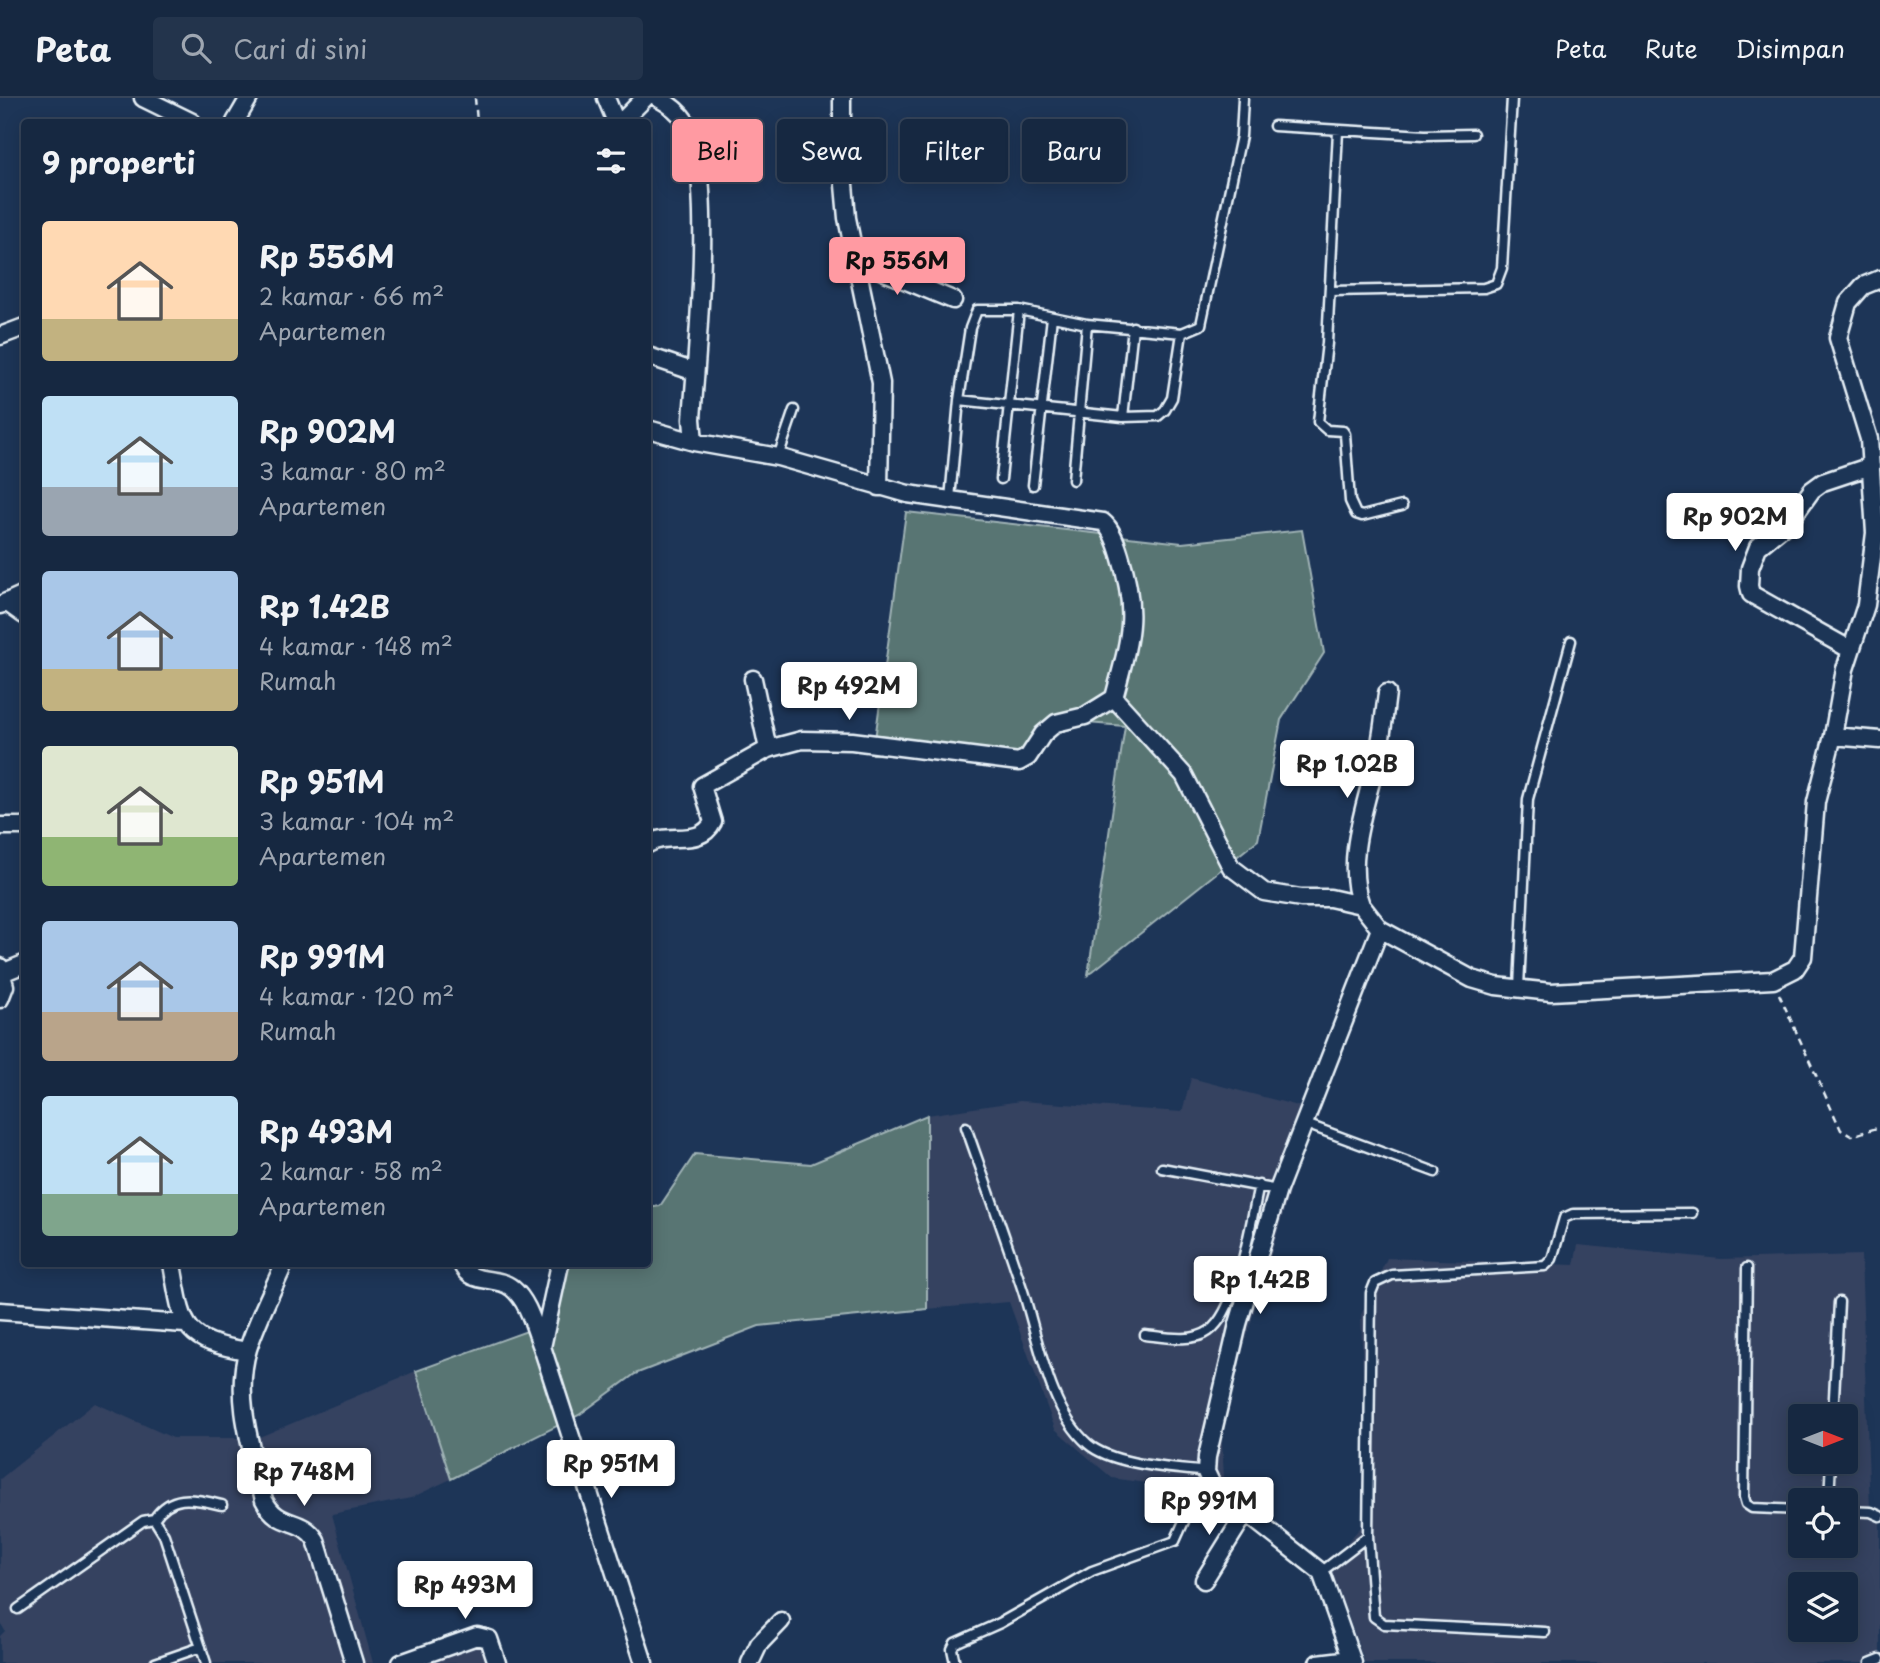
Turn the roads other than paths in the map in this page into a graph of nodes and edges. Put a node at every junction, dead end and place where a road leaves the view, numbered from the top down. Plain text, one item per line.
1 (143, 98) edge
2 (249, 98) edge
3 (606, 98) edge
4 (645, 98) edge
5 (658, 98) edge
6 (842, 98) edge
7 (1243, 98) edge
8 (1512, 98) edge
9 (186, 119) edge
10 (237, 119) edge
11 (616, 119) edge
12 (621, 119) edge
13 (1274, 126) dead end
14 (1339, 131) junction
15 (1473, 134) dead end
16 (856, 260) junction
17 (1880, 279) edge
18 (1331, 291) junction
19 (953, 300) dead end
20 (1019, 310) junction
21 (1052, 317) junction
22 (1087, 324) junction
23 (1133, 327) junction
24 (21, 328) edge
25 (1182, 333) junction
26 (0, 336) edge
27 (651, 357) edge
28 (695, 372) junction
29 (959, 400) junction
30 (1007, 407) junction
31 (1043, 409) junction
32 (794, 410) dead end
33 (1080, 412) junction
34 (1123, 416) junction
35 (651, 430) edge
36 (1875, 439) edge
37 (694, 442) junction
38 (778, 457) junction
39 (1871, 466) junction
40 (1001, 479) dead end
41 (1073, 480) dead end
42 (1033, 485) dead end
43 (879, 487) junction
44 (950, 499) junction
45 (1402, 506) dead end
46 (21, 595) edge
47 (3, 604) edge
48 (21, 613) edge
49 (1571, 641) dead end
50 (1851, 650) junction
51 (753, 679) dead end
52 (1387, 693) dead end
53 (1114, 698) junction
54 (1832, 736) junction
55 (1880, 740) edge
56 (768, 749) junction
57 (21, 825) edge
58 (0, 826) edge
59 (651, 843) edge
60 (1361, 905) junction
61 (1380, 929) junction
62 (21, 965) edge
63 (1, 970) edge
64 (1519, 987) junction
65 (0, 999) edge
66 (1303, 1123) junction
67 (966, 1127) dead end
68 (1162, 1168) dead end
69 (1436, 1172) dead end
70 (1259, 1185) junction
71 (1278, 1190) junction
72 (1692, 1213) dead end
73 (173, 1267) edge
74 (283, 1267) edge
75 (463, 1267) edge
76 (559, 1267) edge
77 (1747, 1268) dead end
78 (1839, 1302) dead end
79 (0, 1311) edge
80 (185, 1324) junction
81 (1145, 1335) dead end
82 (542, 1347) junction
83 (247, 1351) junction
84 (1834, 1404) edge
85 (1208, 1476) junction
86 (222, 1505) dead end
87 (1788, 1509) edge
88 (1858, 1511) edge
89 (1245, 1514) junction
90 (1880, 1516) edge
91 (154, 1519) junction
92 (1368, 1536) junction
93 (1321, 1572) junction
94 (1204, 1580) dead end
95 (18, 1609) dead end
96 (781, 1621) dead end
97 (1545, 1632) dead end
98 (201, 1647) junction
99 (1880, 1660) edge
100 (1352, 1661) edge
101 (155, 1663) edge
102 (206, 1663) edge
103 (354, 1663) edge
104 (401, 1663) edge
105 (498, 1663) edge
106 (644, 1663) edge
107 (750, 1663) edge
108 (955, 1663) edge
109 (1318, 1663) edge
110 (1870, 1663) edge

1 - 9 street
2 - 10 street
3 - 11 street
4 - 12 street
5 - 28 street
6 - 16 street
7 - 25 lane
8 - 18 lane
13 - 14 lane
14 - 15 lane
14 - 18 lane
16 - 19 street
16 - 43 street
17 - 36 street
18 - 45 lane
20 - 21 lane
20 - 29 lane
20 - 30 lane
21 - 22 lane
21 - 31 lane
22 - 23 lane
22 - 33 lane
23 - 25 lane
23 - 34 lane
24 - 26 street
25 - 34 lane
27 - 28 street
28 - 37 street
29 - 30 lane
29 - 44 lane
30 - 31 lane
30 - 40 lane
31 - 33 lane
31 - 42 lane
32 - 38 lane
33 - 34 lane
33 - 41 lane
35 - 37 street
36 - 39 street
37 - 38 street
38 - 43 street
39 - 50 street
39 - 50 street
43 - 44 street
44 - 53 street
46 - 47 street
47 - 48 street
49 - 64 lane
50 - 54 street
51 - 56 street
52 - 60 street
53 - 56 street
53 - 60 street
54 - 55 street
54 - 64 street
56 - 59 street
57 - 58 street
60 - 61 street
61 - 64 street
61 - 66 street
62 - 63 street
63 - 65 street
66 - 69 lane
66 - 71 street
67 - 85 lane
68 - 70 lane
70 - 71 lane
70 - 81 lane
71 - 85 street
72 - 92 lane
73 - 80 street
74 - 83 street
75 - 82 street
76 - 82 street
77 - 87 lane
78 - 84 lane
79 - 80 street
80 - 83 street
82 - 106 street
83 - 103 street
85 - 89 street
85 - 108 lane
86 - 91 lane
88 - 90 lane
89 - 93 street
89 - 94 street
91 - 95 lane
91 - 98 lane
92 - 93 lane
92 - 97 lane
93 - 100 street
96 - 107 street
98 - 101 lane
98 - 102 lane
99 - 110 lane
100 - 109 street
104 - 105 street

